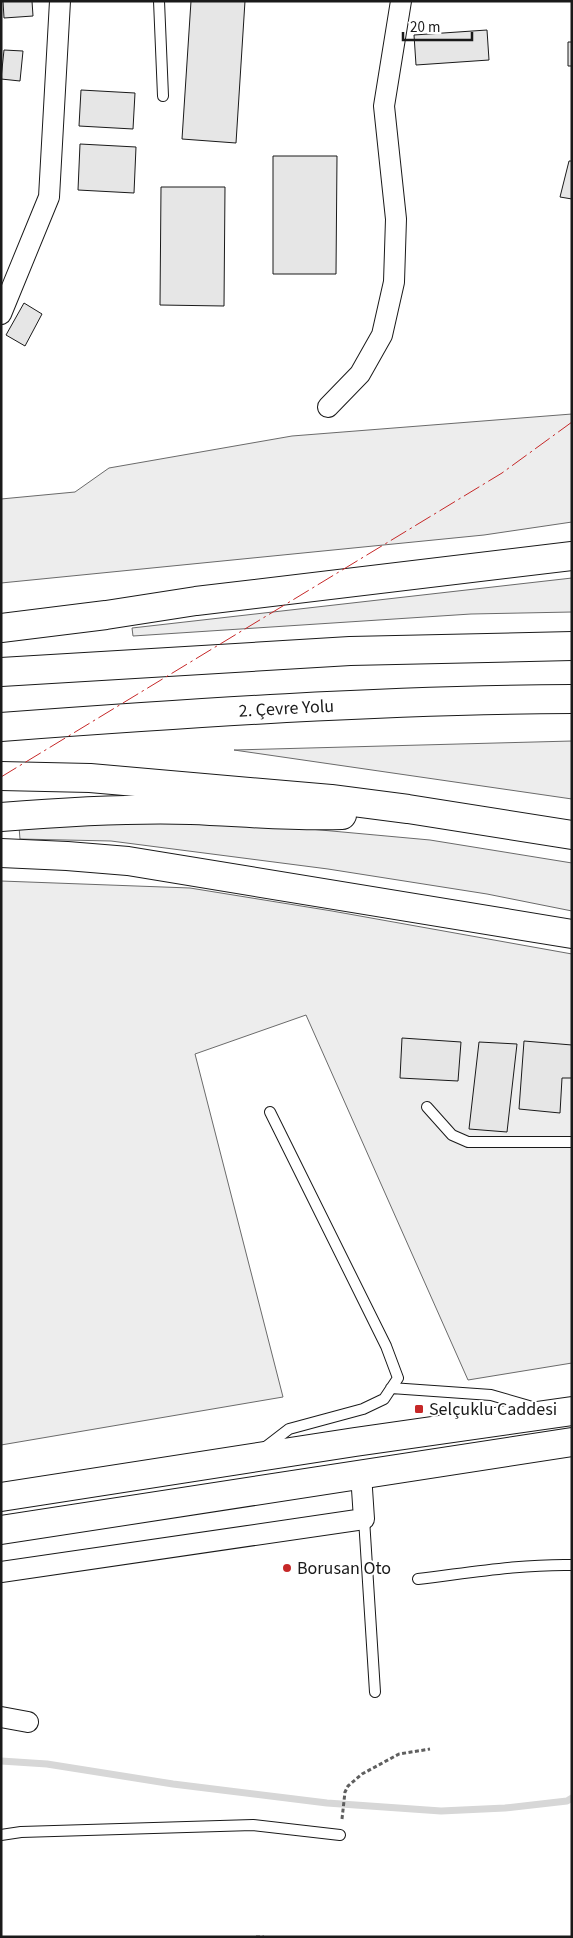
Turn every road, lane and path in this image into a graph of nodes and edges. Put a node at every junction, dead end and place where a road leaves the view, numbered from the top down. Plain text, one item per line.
1 (60, 1) edge
2 (158, 1) edge
3 (401, 1) edge
4 (163, 96) dead end
5 (1, 314) edge
6 (328, 407) dead end
7 (572, 556) edge
8 (1, 628) edge
9 (572, 646) edge
10 (1, 672) edge
11 (572, 699) edge
12 (1, 727) edge
13 (1, 776) edge
14 (408, 809) junction
15 (1, 817) edge
16 (572, 835) edge
17 (1, 853) edge
18 (572, 934) edge
19 (427, 1106) dead end
20 (270, 1112) dead end
21 (572, 1142) edge
22 (391, 1388) junction
23 (564, 1412) edge
24 (572, 1442) edge
25 (250, 1458) junction
26 (361, 1474) junction
27 (1, 1496) edge
28 (364, 1519) junction
29 (1, 1530) edge
30 (572, 1565) edge
31 (1, 1572) edge
32 (418, 1579) dead end
33 (375, 1692) dead end
34 (1, 1718) edge
35 (28, 1722) dead end
36 (430, 1749) dead end
37 (342, 1813) dead end
38 (1, 1835) edge
39 (340, 1835) dead end
40 (256, 1937) edge
41 (264, 1937) edge

1 - 5 street
2 - 4 lane
3 - 6 street
7 - 8 main road
9 - 10 main road
11 - 12 main road, 2. Çevre Yolu
13 - 14 main road
14 - 15 main road
14 - 16 main road
17 - 18 main road
19 - 21 lane
20 - 22 lane
22 - 23 lane
22 - 25 lane
23 - 25 main road
24 - 26 main road
25 - 27 main road
26 - 28 street
26 - 29 main road
28 - 31 street
28 - 33 lane
30 - 32 lane
34 - 35 street
36 - 37 path
38 - 39 lane
40 - 41 path

